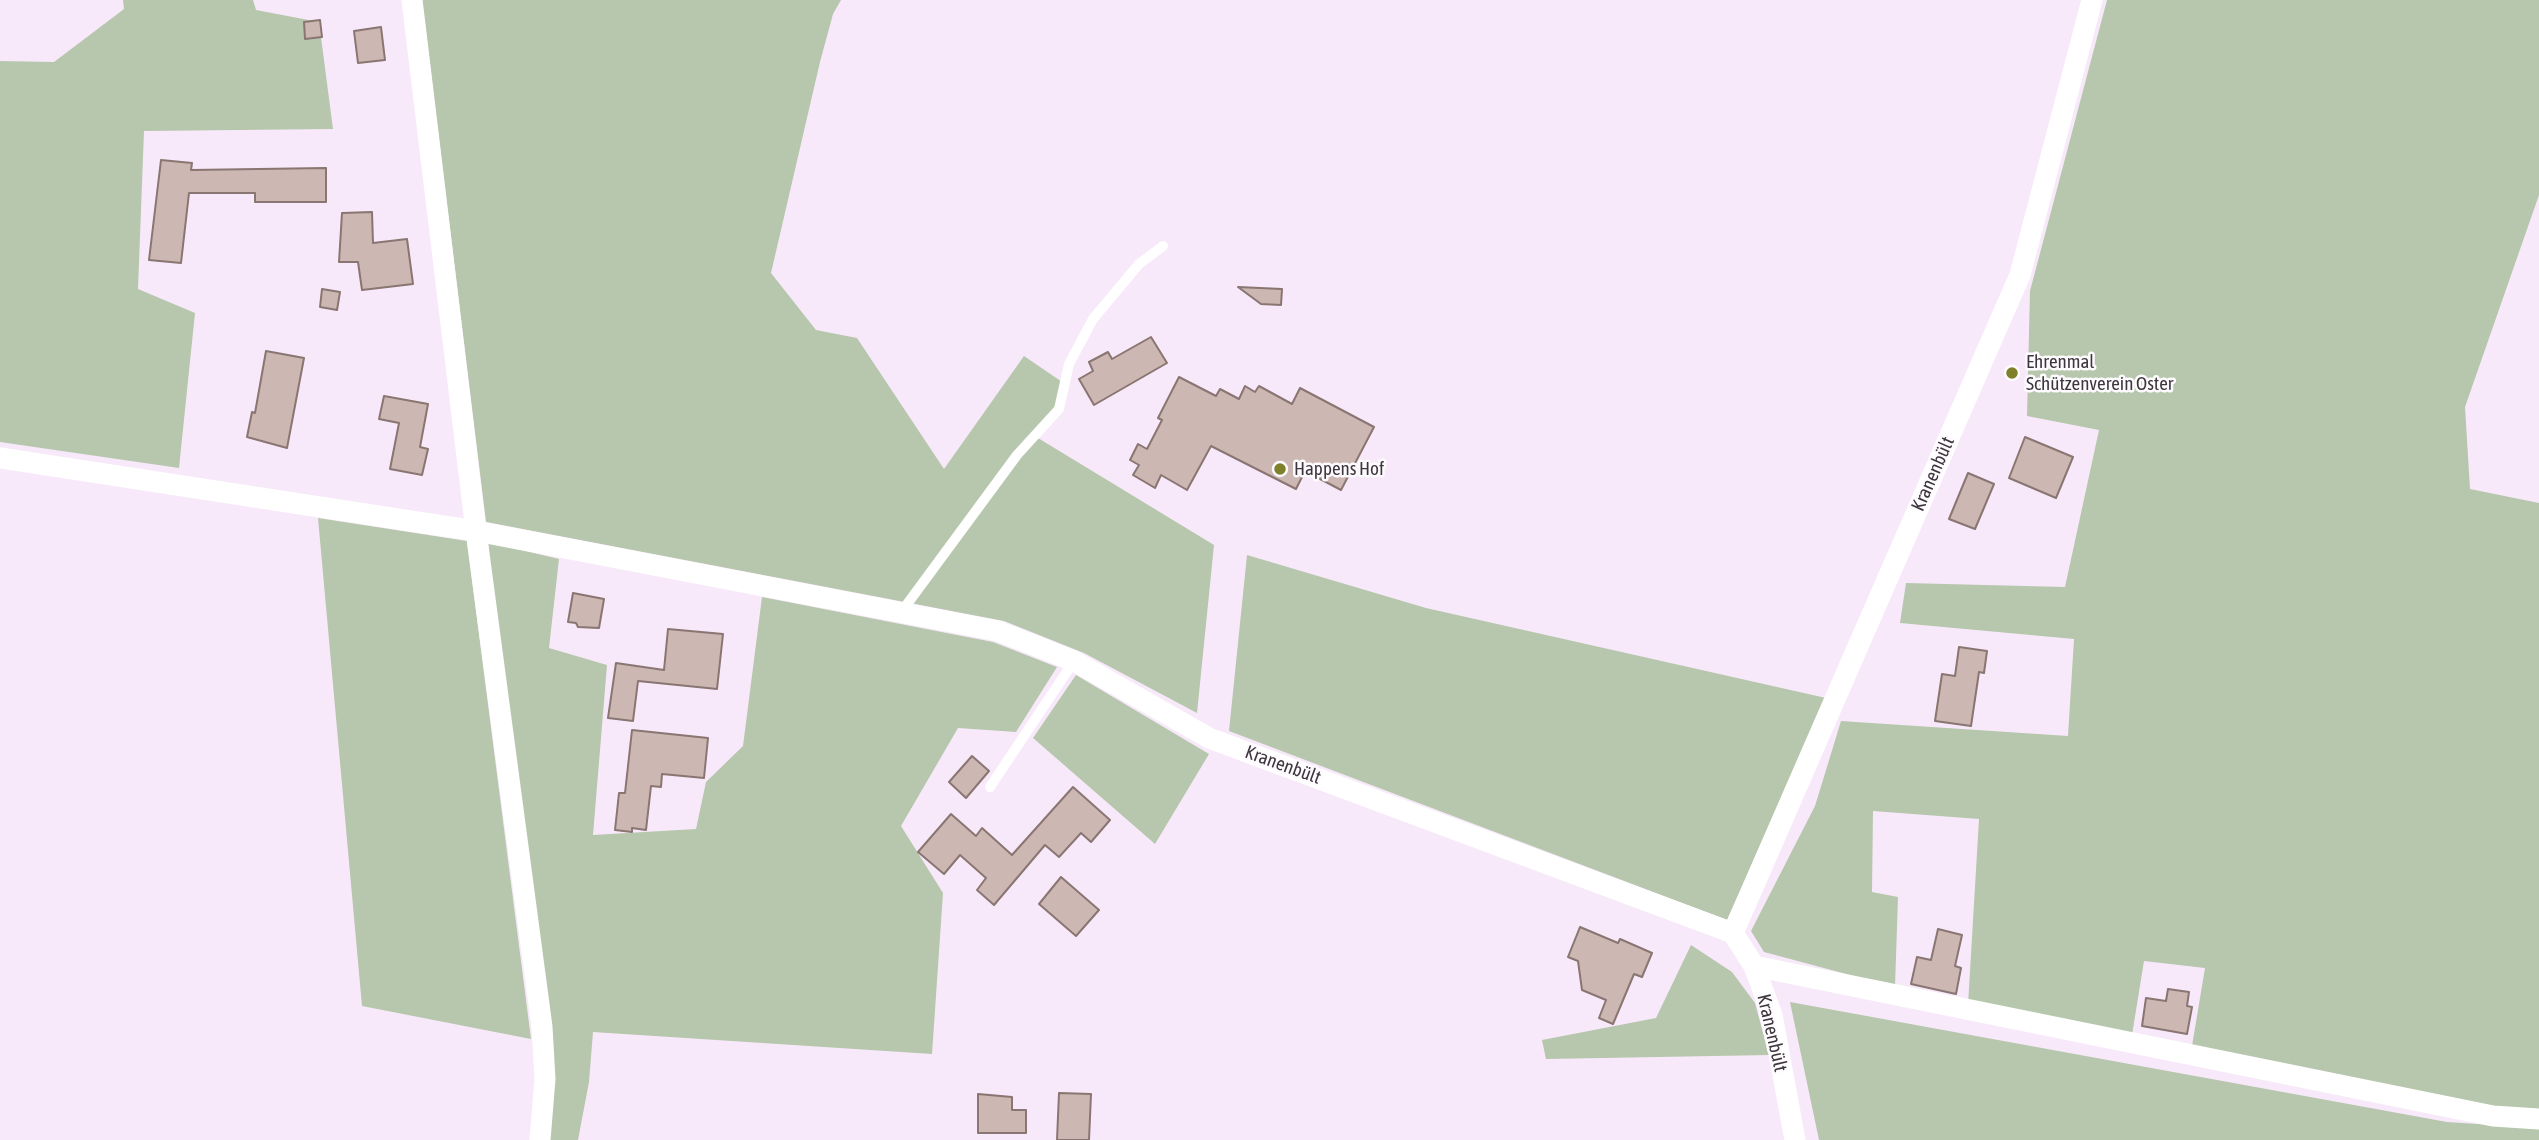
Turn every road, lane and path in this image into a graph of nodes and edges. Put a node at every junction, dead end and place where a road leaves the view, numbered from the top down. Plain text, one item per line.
1 (412, 0) edge
2 (2092, 0) edge
3 (1163, 246) dead end
4 (0, 458) edge
5 (476, 531) junction
6 (902, 611) junction
7 (1074, 661) junction
8 (990, 787) dead end
9 (1733, 933) junction
10 (1754, 966) junction
11 (2539, 1119) edge
12 (540, 1140) edge
13 (1795, 1140) edge

1 - 5 street
2 - 9 street, Kranenbült
3 - 6 lane
4 - 5 street, Kranenbült
5 - 6 street, Kranenbült
5 - 12 street
6 - 7 street, Kranenbült
7 - 8 lane
7 - 9 street, Kranenbült
9 - 10 street, Kranenbült
10 - 11 street
10 - 13 street, Kranenbült

